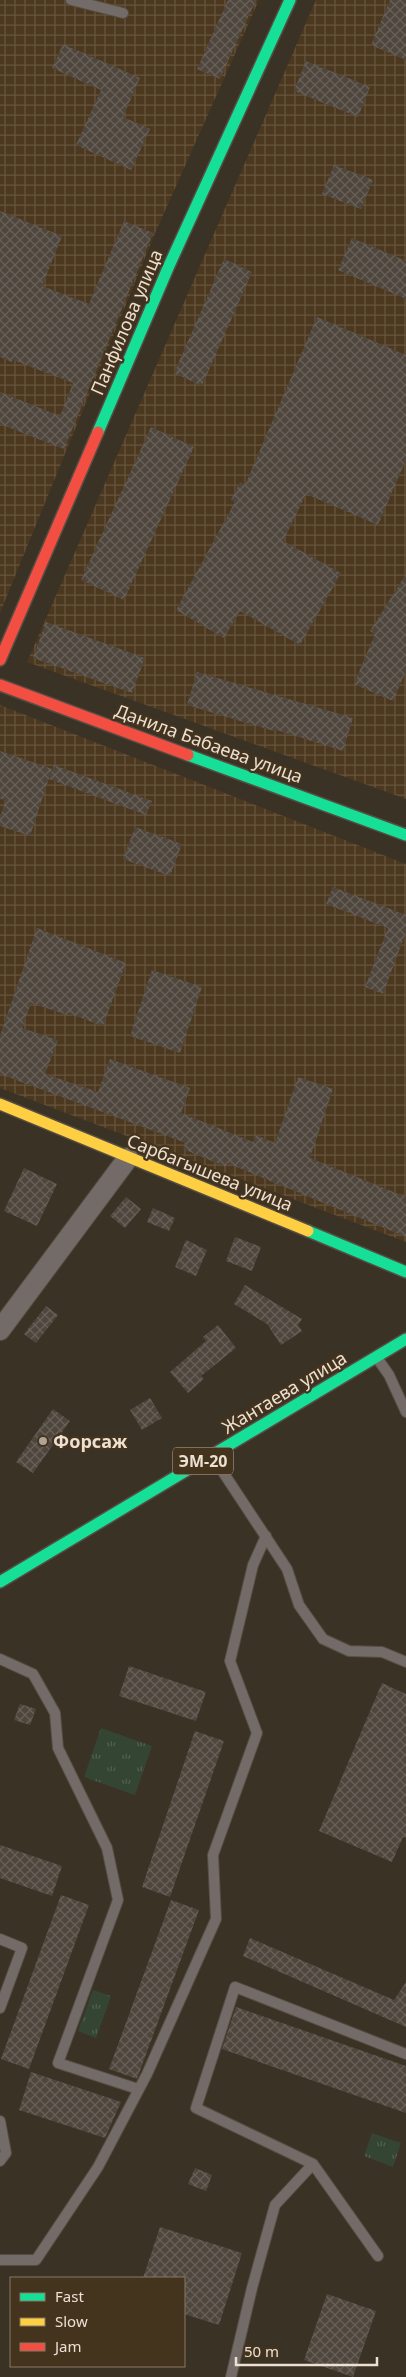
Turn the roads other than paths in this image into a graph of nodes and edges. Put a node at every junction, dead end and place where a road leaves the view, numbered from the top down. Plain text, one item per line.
1 (71, 0) edge
2 (290, 0) edge
3 (123, 13) dead end
4 (0, 660) edge
5 (0, 685) edge
6 (406, 834) edge
7 (0, 1104) edge
8 (128, 1158) junction
9 (406, 1272) edge
10 (0, 1330) edge
11 (406, 1339) edge
12 (376, 1357) junction
13 (406, 1412) edge
14 (212, 1455) junction
15 (266, 1536) junction
16 (0, 1582) edge
17 (0, 1659) edge
18 (406, 1662) edge
19 (0, 1939) edge
20 (0, 2008) edge
21 (406, 2054) edge
22 (138, 2089) junction
23 (0, 2121) edge
24 (0, 2161) edge
25 (313, 2164) junction
26 (378, 2256) dead end
27 (0, 2260) edge
28 (231, 2377) edge

1 - 3 lane
2 - 4 street, Панфилова улица
5 - 6 street, Данила Бабаева улица
7 - 8 street, Сарбагышева улица
8 - 9 street, Сарбагышева улица
8 - 10 street
11 - 12 street, Жантаева улица / ЭМ-20
12 - 13 lane
12 - 14 street, Жантаева улица / ЭМ-20
14 - 15 lane
14 - 16 street, Жантаева улица / ЭМ-20
15 - 18 lane
15 - 22 lane
17 - 22 lane
19 - 20 lane
21 - 25 lane
22 - 27 lane
23 - 24 lane
25 - 26 lane
25 - 28 lane

